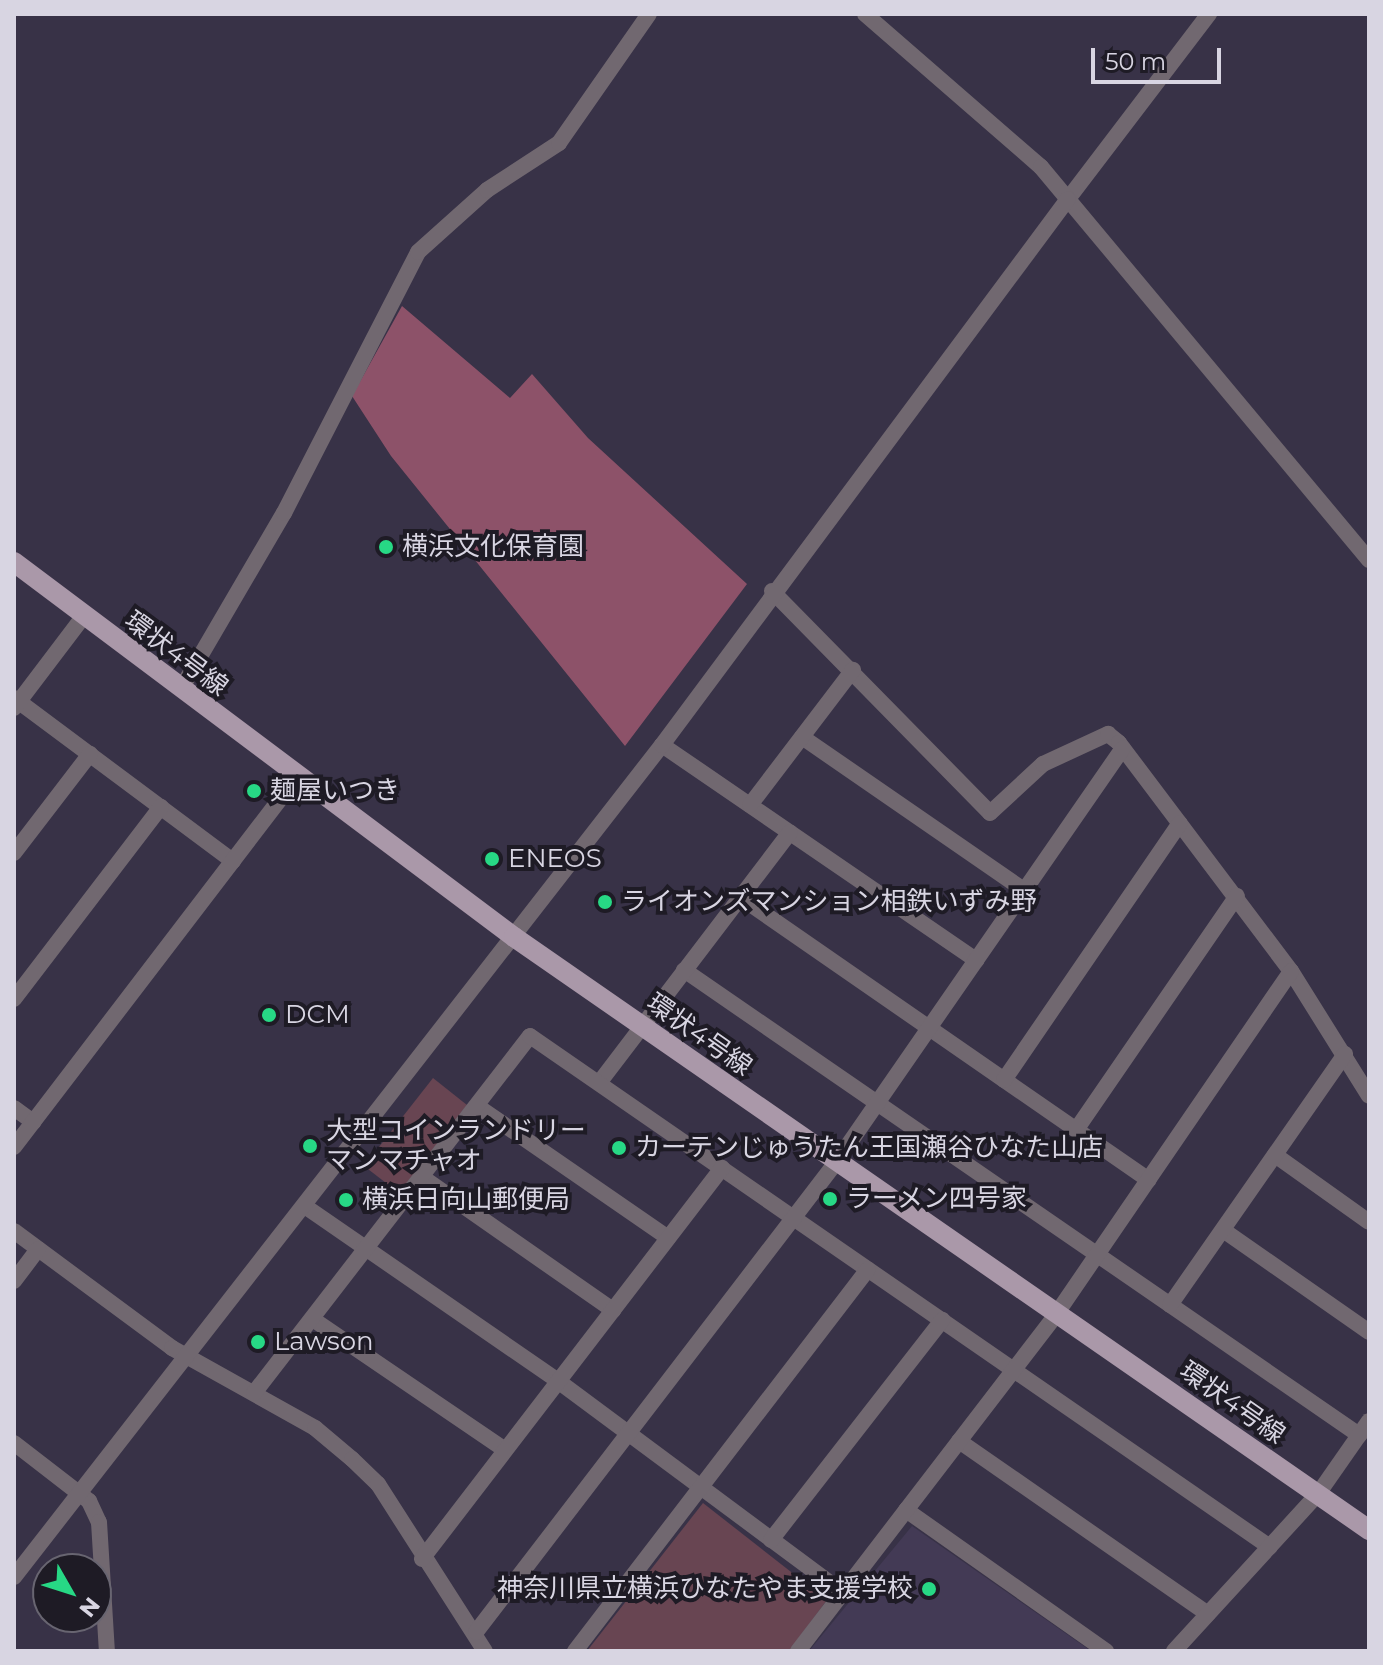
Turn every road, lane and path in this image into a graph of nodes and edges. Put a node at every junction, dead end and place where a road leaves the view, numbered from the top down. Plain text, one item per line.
1 (649, 14) edge
2 (865, 14) edge
3 (1209, 14) edge
4 (1068, 199) junction
5 (1369, 560) edge
6 (14, 562) edge
7 (772, 591) junction
8 (83, 617) junction
9 (853, 670) junction
10 (181, 689) junction
11 (16, 703) edge
12 (802, 737) junction
13 (662, 745) junction
14 (1123, 748) junction
15 (90, 754) junction
16 (297, 777) junction
17 (750, 805) junction
18 (161, 807) junction
19 (1180, 823) junction
20 (790, 832) junction
21 (14, 853) edge
22 (233, 861) junction
23 (1024, 890) junction
24 (1237, 896) junction
25 (740, 897) junction
26 (514, 937) junction
27 (976, 960) junction
28 (684, 970) junction
29 (1291, 971) junction
30 (14, 999) edge
31 (642, 1027) junction
32 (929, 1028) junction
33 (1345, 1054) junction
34 (1004, 1080) junction
35 (599, 1083) junction
36 (1369, 1096) edge
37 (877, 1103) junction
38 (477, 1106) junction
39 (14, 1108) edge
40 (33, 1122) junction
41 (1076, 1130) junction
42 (14, 1147) edge
43 (1275, 1155) junction
44 (837, 1161) junction
45 (722, 1168) junction
46 (422, 1177) junction
47 (1148, 1180) junction
48 (306, 1207) junction
49 (794, 1217) junction
50 (1369, 1222) edge
51 (1223, 1230) junction
52 (14, 1231) edge
53 (668, 1238) junction
54 (38, 1249) junction
55 (366, 1250) junction
56 (1096, 1254) junction
57 (868, 1269) junction
58 (14, 1281) edge
59 (1170, 1305) junction
60 (613, 1310) junction
61 (1057, 1313) junction
62 (314, 1320) junction
63 (942, 1320) junction
64 (1369, 1332) edge
65 (187, 1352) junction
66 (1013, 1369) junction
67 (558, 1381) junction
68 (254, 1393) junction
69 (1364, 1428) edge
70 (628, 1434) junction
71 (959, 1441) junction
72 (14, 1443) edge
73 (505, 1450) junction
74 (701, 1487) junction
75 (79, 1492) junction
76 (1318, 1494) junction
77 (906, 1510) junction
78 (1369, 1530) edge
79 (771, 1540) junction
80 (1270, 1547) junction
81 (422, 1559) junction
82 (14, 1577) edge
83 (843, 1593) junction
84 (1208, 1614) junction
85 (476, 1632) junction
86 (107, 1651) edge
87 (485, 1651) edge
88 (575, 1651) edge
89 (798, 1651) edge
90 (1106, 1651) edge
91 (1174, 1651) edge

1 - 10 street
2 - 4 street
3 - 4 street
4 - 5 street
4 - 7 street
6 - 8 main road, 環状4号線
7 - 9 street
7 - 13 street
8 - 10 main road, 環状4号線
8 - 11 street
9 - 12 street
9 - 14 street
10 - 16 main road, 環状4号線
11 - 15 street
12 - 17 street
12 - 23 street
13 - 17 street
13 - 26 street
14 - 19 street
14 - 23 street
15 - 18 street
15 - 21 street
16 - 22 street
16 - 26 main road, 環状4号線
17 - 20 street
18 - 22 street
18 - 30 street
19 - 24 street
19 - 34 street
20 - 25 street
20 - 27 street
22 - 40 street
23 - 27 street
24 - 29 street
24 - 41 street
25 - 28 street
25 - 32 street
26 - 31 main road, 環状4号線
26 - 48 street
27 - 32 street
28 - 31 street
28 - 37 street
29 - 33 street
29 - 47 street
31 - 35 street
31 - 44 main road, 環状4号線
32 - 34 street
32 - 37 street
33 - 36 street
33 - 43 street
34 - 41 street
35 - 38 street
35 - 45 street
37 - 44 street
37 - 56 street
38 - 46 street
38 - 53 street
39 - 40 street
40 - 42 street
41 - 47 street
43 - 50 street
43 - 51 street
44 - 49 street
44 - 61 main road, 環状4号線
45 - 49 street
45 - 53 street
46 - 55 street
46 - 60 street
47 - 56 street
48 - 55 street
48 - 65 street
49 - 57 street
49 - 70 street
51 - 59 street
51 - 64 street
52 - 54 street
53 - 60 street
54 - 58 street
54 - 65 street
55 - 62 street
55 - 67 street
56 - 59 street
56 - 61 street
57 - 63 street
57 - 74 street
59 - 69 street
60 - 67 street
61 - 66 street
61 - 76 main road, 環状4号線
62 - 68 street
62 - 73 street
63 - 66 street
63 - 79 street
65 - 68 street
65 - 75 street
66 - 71 street
66 - 80 street
67 - 70 street
67 - 73 street
68 - 81 street
69 - 76 street
70 - 74 street
70 - 85 street
71 - 77 street
71 - 84 street
72 - 75 street
73 - 81 street
74 - 79 street
74 - 88 street
75 - 82 street
75 - 86 street
76 - 78 main road, 環状4号線
76 - 80 street
77 - 83 street
77 - 90 street
79 - 83 street
80 - 84 street
81 - 85 street
83 - 89 street
84 - 91 street
85 - 87 street

